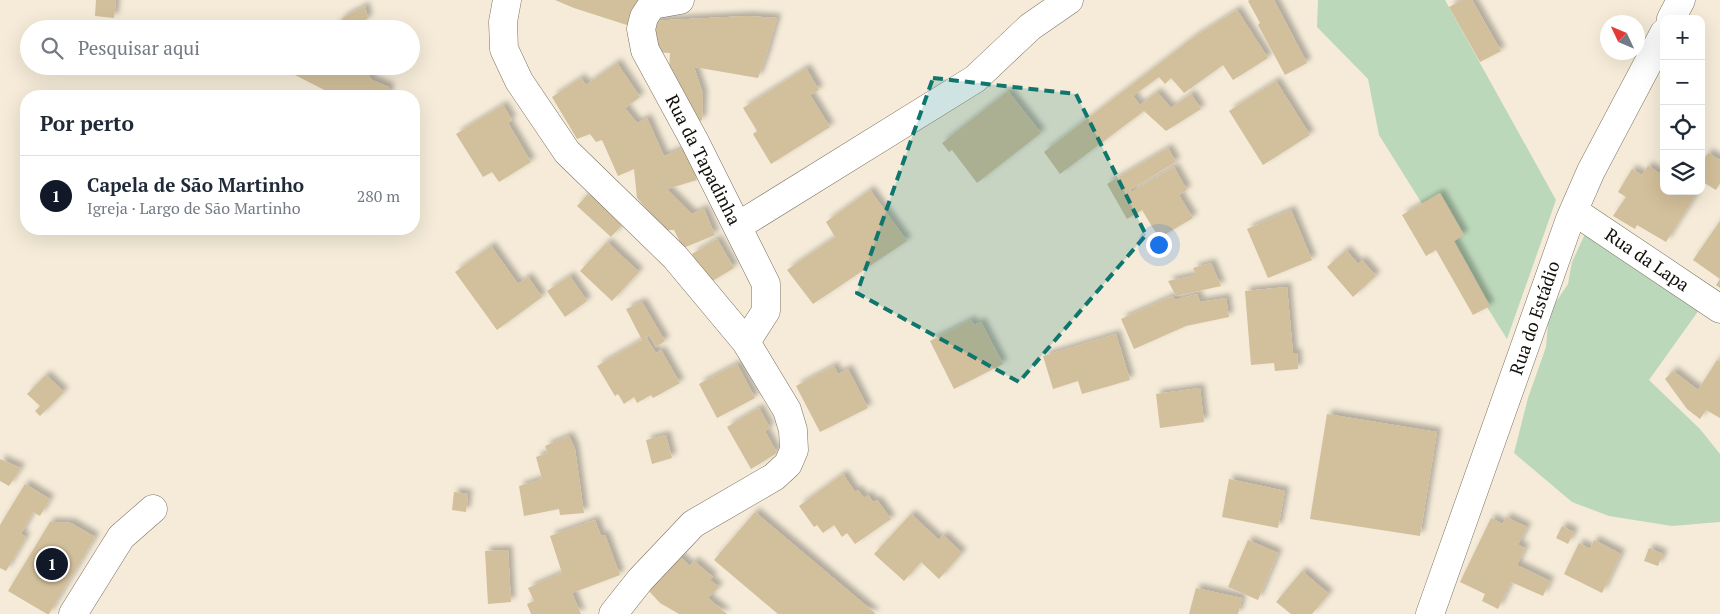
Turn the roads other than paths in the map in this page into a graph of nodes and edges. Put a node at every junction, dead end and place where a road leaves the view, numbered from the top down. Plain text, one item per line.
1 (507, 0) edge
2 (680, 0) edge
3 (1069, 0) edge
4 (1681, 0) edge
5 (1673, 15) edge
6 (1660, 41) edge
7 (1574, 211) junction
8 (738, 226) junction
9 (1720, 309) edge
10 (746, 342) junction
11 (152, 509) dead end
12 (73, 614) edge
13 (614, 614) edge
14 (1430, 614) edge

1 - 10 street
2 - 8 street, Rua da Tapadinha
3 - 8 street
4 - 5 street
6 - 7 street, Rua do Estádio
7 - 9 street, Rua da Lapa
7 - 14 street, Rua do Estádio
8 - 10 street, Rua da Tapadinha
10 - 13 street
11 - 12 street

